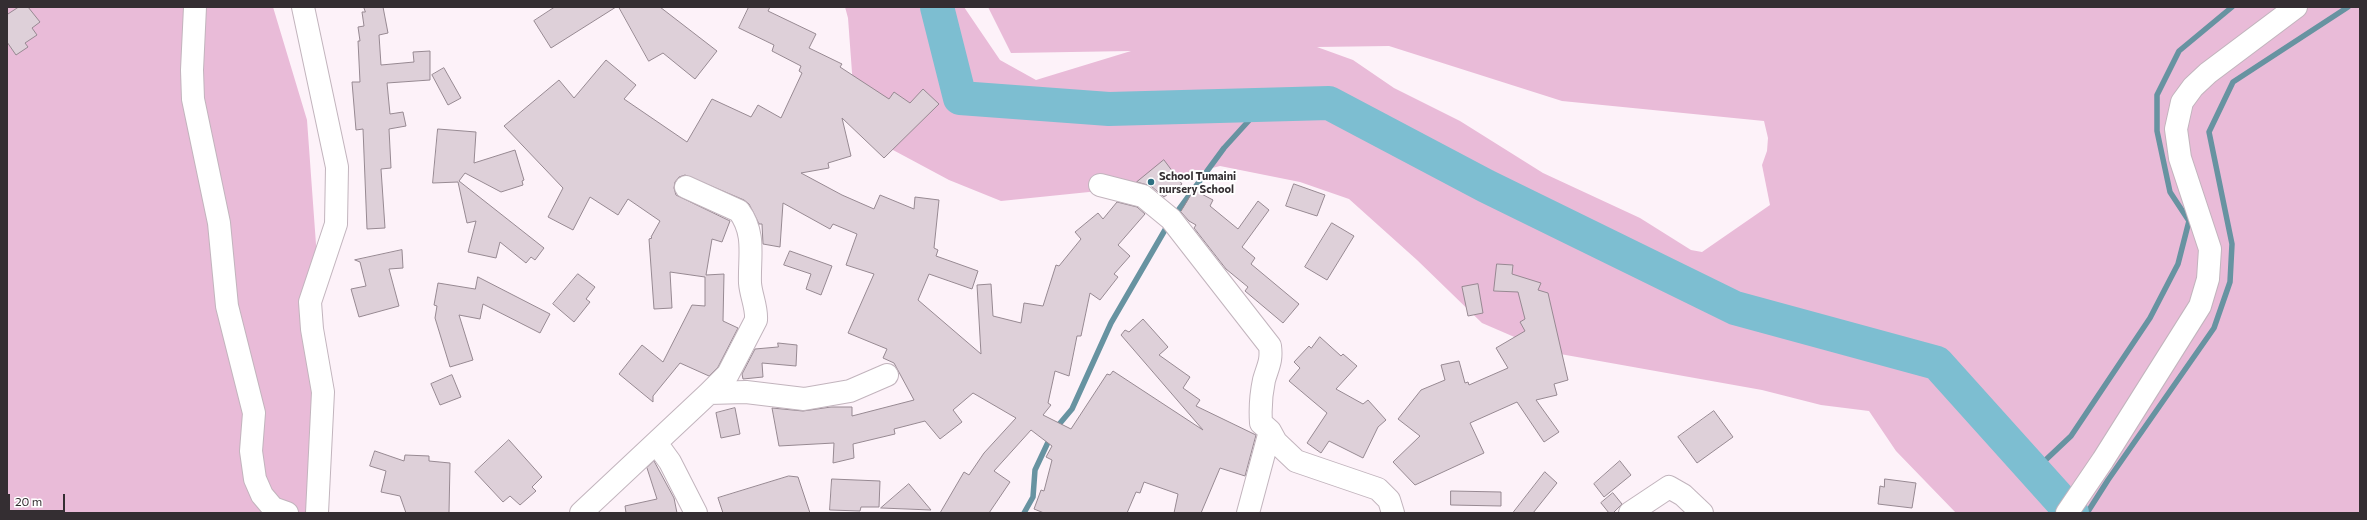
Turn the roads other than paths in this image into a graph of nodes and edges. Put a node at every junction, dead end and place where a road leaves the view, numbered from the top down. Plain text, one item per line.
1 (195, 7) edge
2 (303, 7) edge
3 (2296, 7) edge
4 (1100, 185) dead end
5 (686, 187) dead end
6 (887, 375) dead end
7 (709, 392) junction
8 (1270, 431) junction
9 (657, 444) junction
10 (287, 513) edge
11 (317, 513) edge
12 (581, 513) edge
13 (696, 513) edge
14 (1248, 513) edge
15 (1392, 513) edge
16 (1630, 513) edge
17 (1702, 513) edge
18 (2067, 513) edge

1 - 10 street
2 - 11 street
3 - 18 street
4 - 8 street
5 - 7 street
6 - 7 street
7 - 9 street
8 - 14 street
8 - 15 street
9 - 12 street
9 - 13 street
16 - 17 street

